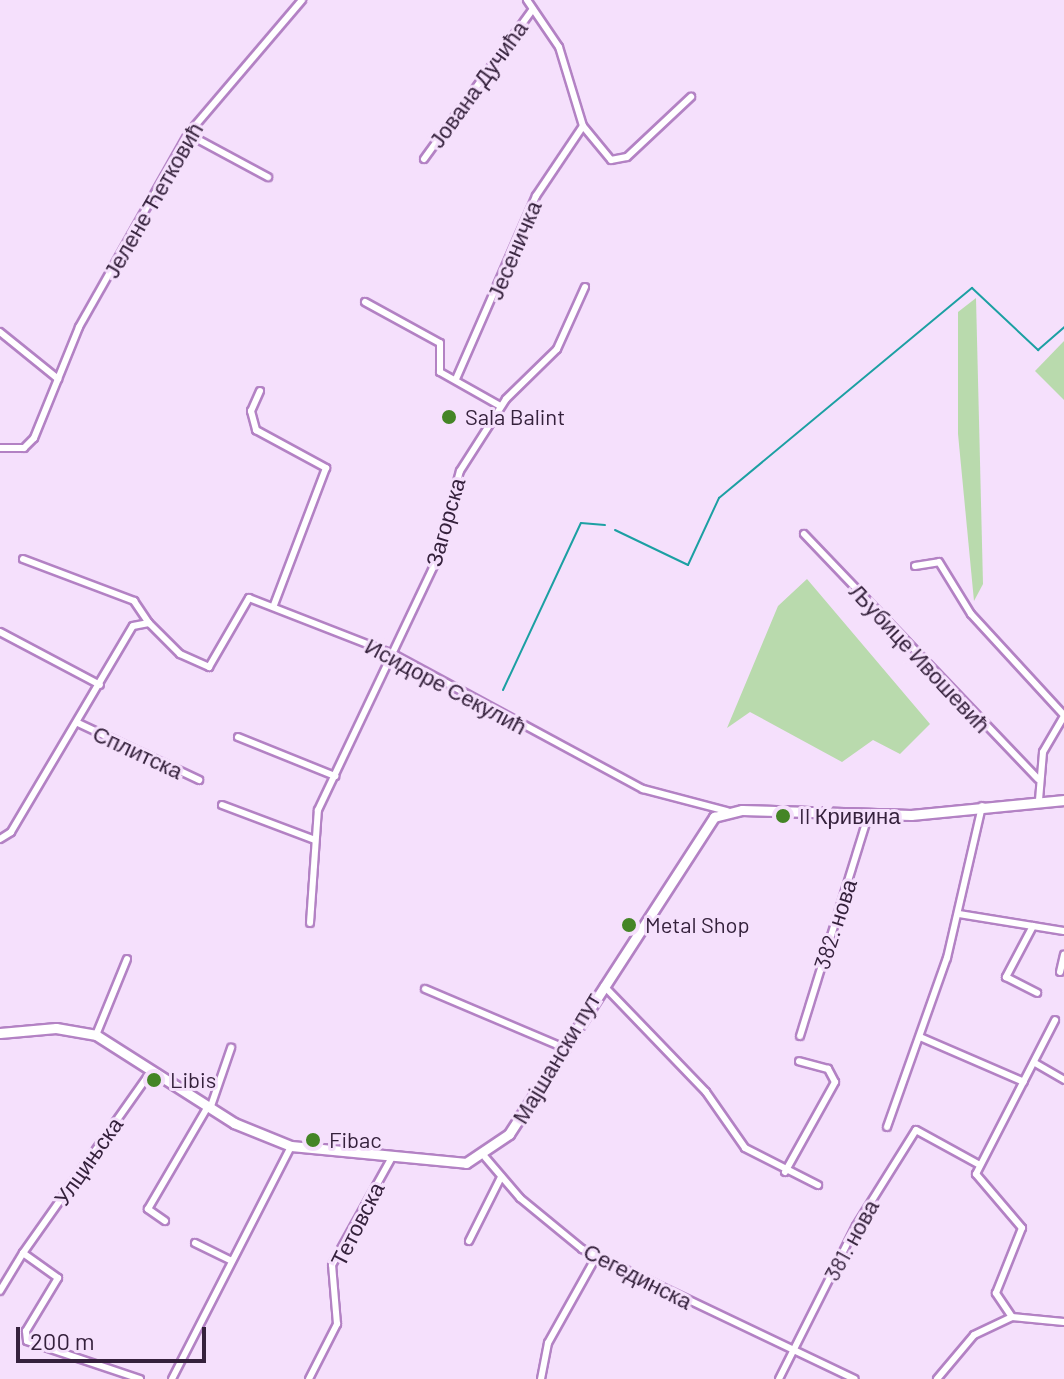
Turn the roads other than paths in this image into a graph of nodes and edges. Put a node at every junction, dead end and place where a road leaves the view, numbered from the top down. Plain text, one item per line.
1 (302, 0) edge
2 (527, 0) edge
3 (533, 9) junction
4 (691, 97) dead end
5 (583, 126) junction
6 (188, 134) junction
7 (424, 159) dead end
8 (268, 177) dead end
9 (585, 287) dead end
10 (365, 302) dead end
11 (0, 332) edge
12 (58, 379) junction
13 (456, 379) junction
14 (260, 391) dead end
15 (500, 406) junction
16 (0, 448) edge
17 (804, 534) dead end
18 (23, 559) dead end
19 (915, 566) dead end
20 (274, 605) junction
21 (149, 623) junction
22 (0, 632) edge
23 (395, 655) junction
24 (100, 685) junction
25 (1064, 716) edge
26 (78, 723) junction
27 (238, 737) dead end
28 (335, 776) junction
29 (1038, 779) junction
30 (199, 780) dead end
31 (1039, 800) junction
32 (1064, 800) edge
33 (222, 805) dead end
34 (982, 806) junction
35 (727, 811) junction
36 (869, 813) junction
37 (0, 839) edge
38 (315, 840) junction
39 (959, 914) junction
40 (310, 923) dead end
41 (1033, 926) junction
42 (1064, 931) edge
43 (1064, 954) edge
44 (127, 959) dead end
45 (1060, 972) dead end
46 (602, 983) junction
47 (425, 989) dead end
48 (1037, 993) dead end
49 (1055, 1020) dead end
50 (0, 1033) edge
51 (96, 1035) junction
52 (800, 1036) dead end
53 (920, 1037) junction
54 (562, 1047) junction
55 (231, 1048) dead end
56 (799, 1061) dead end
57 (1035, 1063) junction
58 (152, 1069) junction
59 (1064, 1080) edge
60 (1024, 1082) junction
61 (209, 1109) junction
62 (887, 1127) dead end
63 (291, 1146) junction
64 (485, 1157) junction
65 (391, 1159) junction
66 (980, 1165) junction
67 (785, 1172) junction
68 (501, 1177) junction
69 (818, 1185) dead end
70 (165, 1221) dead end
71 (469, 1241) dead end
72 (195, 1243) dead end
73 (23, 1253) junction
74 (596, 1257) junction
75 (230, 1260) junction
76 (0, 1291) edge
77 (1012, 1317) junction
78 (1064, 1322) edge
79 (790, 1353) junction
80 (140, 1379) edge
81 (172, 1379) edge
82 (309, 1379) edge
83 (541, 1379) edge
84 (779, 1379) edge
85 (855, 1379) edge
86 (937, 1379) edge

1 - 6 street, Јелене Ћетковић
2 - 3 street
3 - 5 street
3 - 7 street, Јована Дучића
4 - 5 street
5 - 13 street, Јесеничка
6 - 8 street
6 - 12 street, Јелене Ћетковић
9 - 15 street, Загорска
10 - 13 street
11 - 12 street
12 - 16 street, Јелене Ћетковић
13 - 15 street
14 - 20 street
15 - 23 street, Загорска
17 - 29 street, Љубице Ивошевић
18 - 21 street
19 - 25 street
20 - 21 street, Исидоре Секулић
20 - 23 street, Исидоре Секулић
21 - 24 street
22 - 24 street
23 - 28 street, Загорска
23 - 35 street, Исидоре Секулић
24 - 26 street
25 - 29 street
26 - 30 street, Сплитска
26 - 37 street
27 - 28 street
28 - 38 street, Загорска
29 - 31 street
31 - 32 street
31 - 34 street
33 - 38 street
34 - 36 street
34 - 39 street
35 - 36 street
35 - 46 street, Мајшански пут
36 - 52 street, 382. нова
38 - 40 street, Загорска
39 - 41 street
39 - 53 street
41 - 42 street
41 - 48 street
43 - 45 street
44 - 51 street
46 - 54 street, Мајшански пут
46 - 67 street
47 - 54 street
49 - 57 street
50 - 51 street
51 - 58 street
53 - 60 street
53 - 62 street
54 - 64 street, Мајшански пут
55 - 61 street
56 - 67 street
57 - 59 street
57 - 60 street
58 - 61 street
58 - 73 street, Улцињска
60 - 66 street
61 - 63 street
61 - 70 street
63 - 65 street
63 - 75 street
64 - 65 street
64 - 68 street, Сегединска
65 - 82 street, Тетовска
66 - 77 street
66 - 79 street, 381. нова
67 - 69 street
68 - 71 street
68 - 74 street, Сегединска
72 - 75 street
73 - 76 street, Улцињска
73 - 80 street
74 - 79 street, Сегединска
74 - 83 street
75 - 81 street
77 - 78 street
77 - 86 street
79 - 84 street
79 - 85 street, Сегединска

